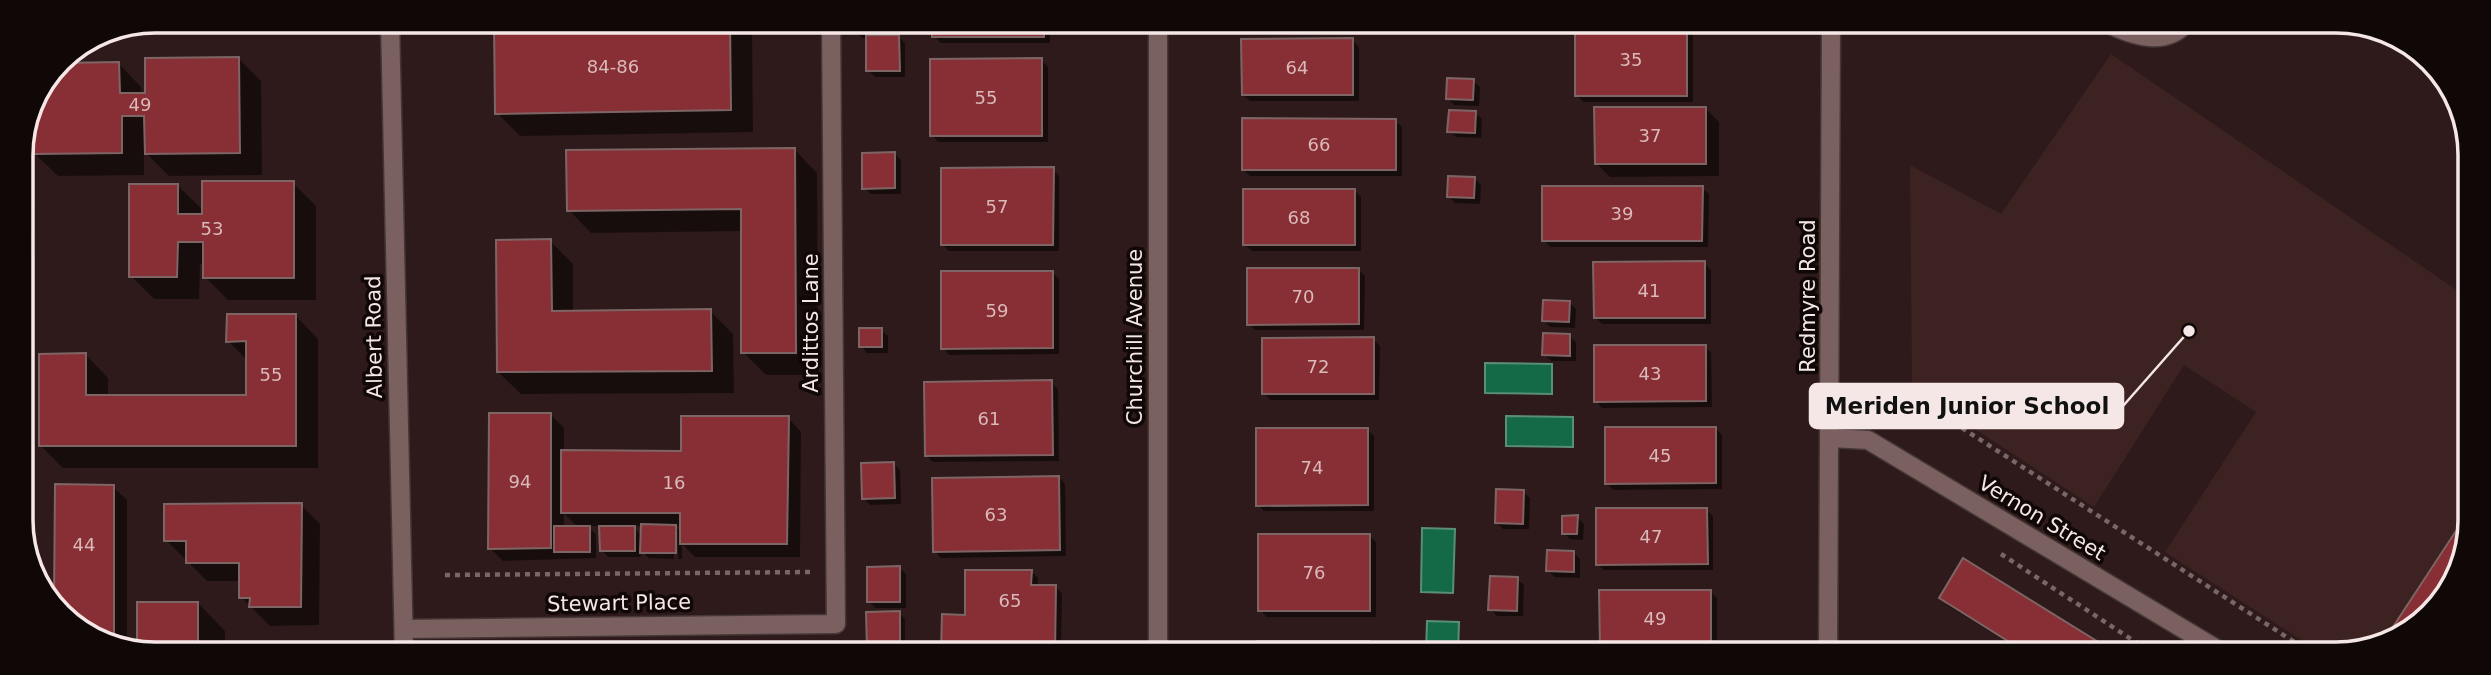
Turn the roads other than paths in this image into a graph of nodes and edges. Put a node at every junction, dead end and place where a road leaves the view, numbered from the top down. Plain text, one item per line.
1 (390, 33) edge
2 (831, 33) edge
3 (1158, 33) edge
4 (1831, 33) edge
5 (2127, 33) edge
6 (2174, 33) edge
7 (1831, 438) junction
8 (836, 624) joint
9 (404, 629) junction
10 (1828, 641) edge
11 (2203, 641) edge
12 (404, 642) edge
13 (1158, 642) edge

1 - 9 street, Albert Road
2 - 8 street, Ardittos Lane
3 - 13 street, Churchill Avenue
4 - 7 street, Redmyre Road
5 - 6 street
7 - 10 street, Redmyre Road
7 - 11 street, Vernon Street
8 - 9 street, Stewart Place
9 - 12 street, Albert Road

